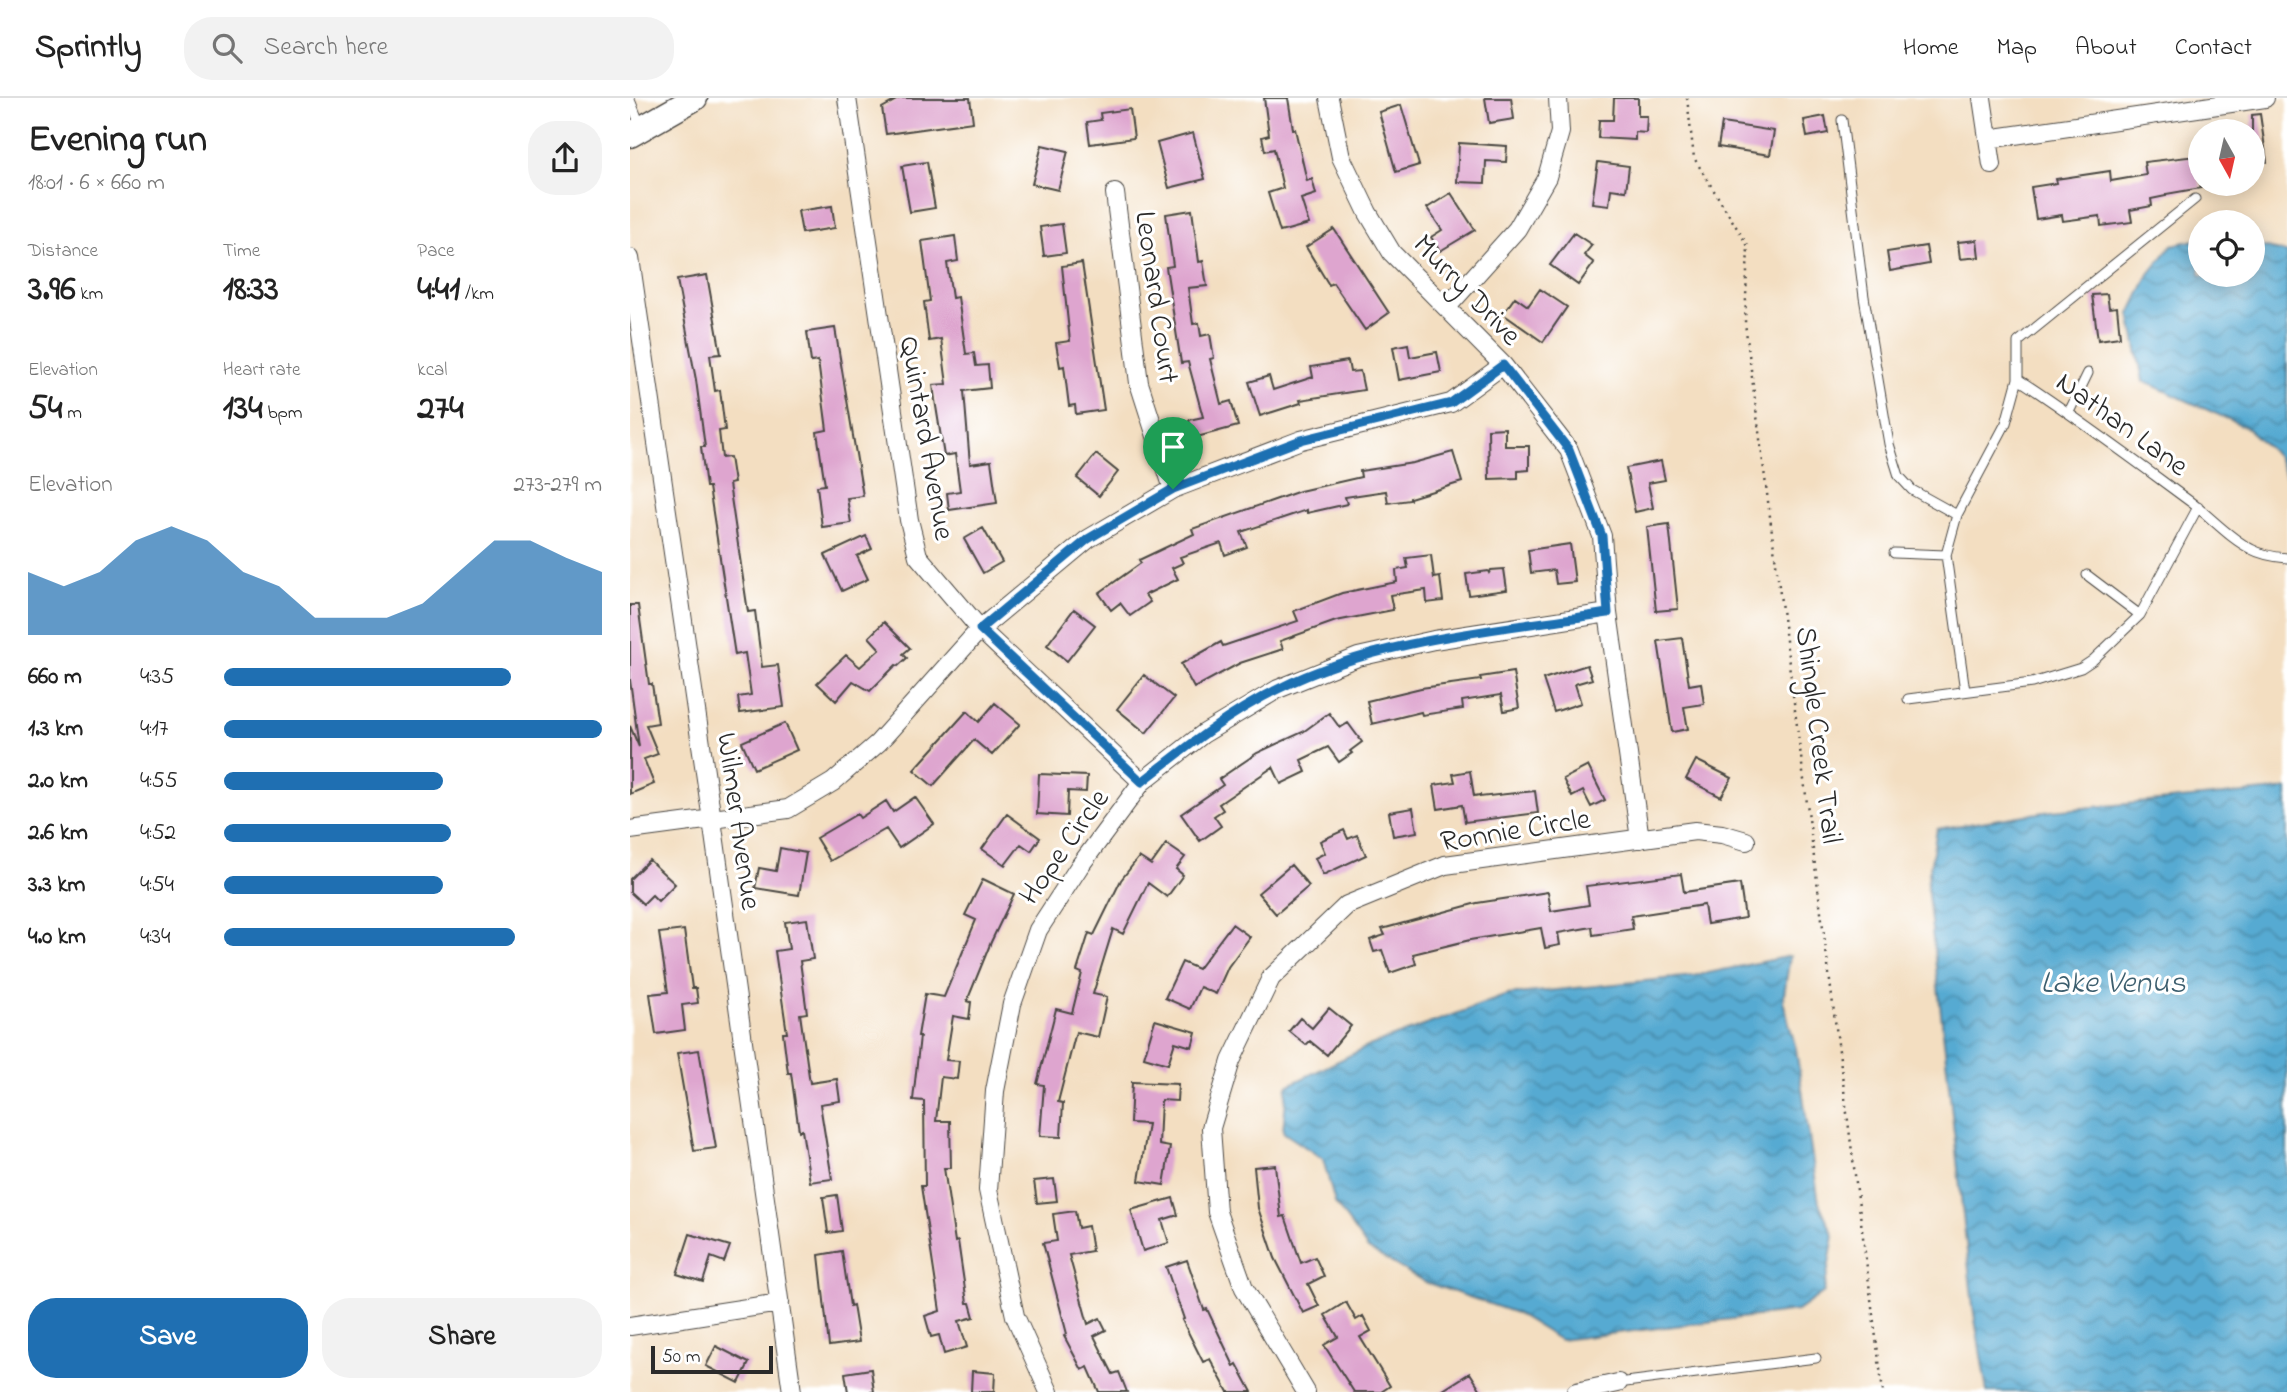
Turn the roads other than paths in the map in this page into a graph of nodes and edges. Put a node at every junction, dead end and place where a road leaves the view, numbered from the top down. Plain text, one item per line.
1 (695, 98) edge
2 (847, 98) edge
3 (1329, 98) edge
4 (1558, 98) edge
5 (1982, 98) edge
6 (2265, 98) edge
7 (630, 100) edge
8 (2240, 100) edge
9 (1842, 120) dead end
10 (636, 132) edge
11 (1988, 139) junction
12 (1992, 165) dead end
13 (1115, 193) dead end
14 (2195, 199) dead end
15 (630, 258) edge
16 (1447, 307) junction
17 (1503, 365) junction
18 (2088, 373) dead end
19 (2018, 379) junction
20 (2069, 412) junction
21 (1173, 489) junction
22 (2199, 507) junction
23 (1956, 515) junction
24 (1894, 553) dead end
25 (1946, 555) junction
26 (2287, 558) edge
27 (2087, 575) dead end
28 (1608, 613) junction
29 (2140, 615) junction
30 (980, 629) junction
31 (1965, 691) junction
32 (1908, 699) dead end
33 (1142, 782) junction
34 (712, 820) junction
35 (630, 830) edge
36 (1640, 839) junction
37 (1746, 841) dead end
38 (780, 1303) junction
39 (630, 1326) edge
40 (1816, 1358) dead end
41 (1618, 1383) joint
42 (792, 1392) edge
43 (1049, 1392) edge
44 (1306, 1392) edge
45 (1576, 1392) edge

1 - 10 main road
2 - 30 street, Quintard Avenue
3 - 16 street, Murry Drive
4 - 16 street
5 - 11 street
6 - 8 street
7 - 10 lane
8 - 11 street
9 - 23 lane
11 - 12 street
13 - 21 street, Leonard Court
14 - 19 lane
15 - 34 street, Wilmer Avenue
16 - 17 street, Murry Drive
17 - 21 street
17 - 28 street, Murry Drive
18 - 20 lane
19 - 20 lane, Nathan Lane
19 - 23 lane
20 - 22 lane, Nathan Lane
21 - 30 street
22 - 26 lane, Nathan Lane
22 - 29 lane
23 - 25 lane
24 - 25 lane
25 - 31 lane
27 - 29 lane
28 - 33 street, Hope Circle
28 - 36 street, Murry Drive
29 - 31 lane
30 - 33 street, Quintard Avenue
30 - 34 street
31 - 32 lane
33 - 43 street, Hope Circle
34 - 35 street
34 - 38 street, Wilmer Avenue
36 - 37 street, Ronnie Circle
36 - 44 street, Ronnie Circle
38 - 39 street
38 - 42 street, Wilmer Avenue
40 - 41 lane
41 - 45 street

